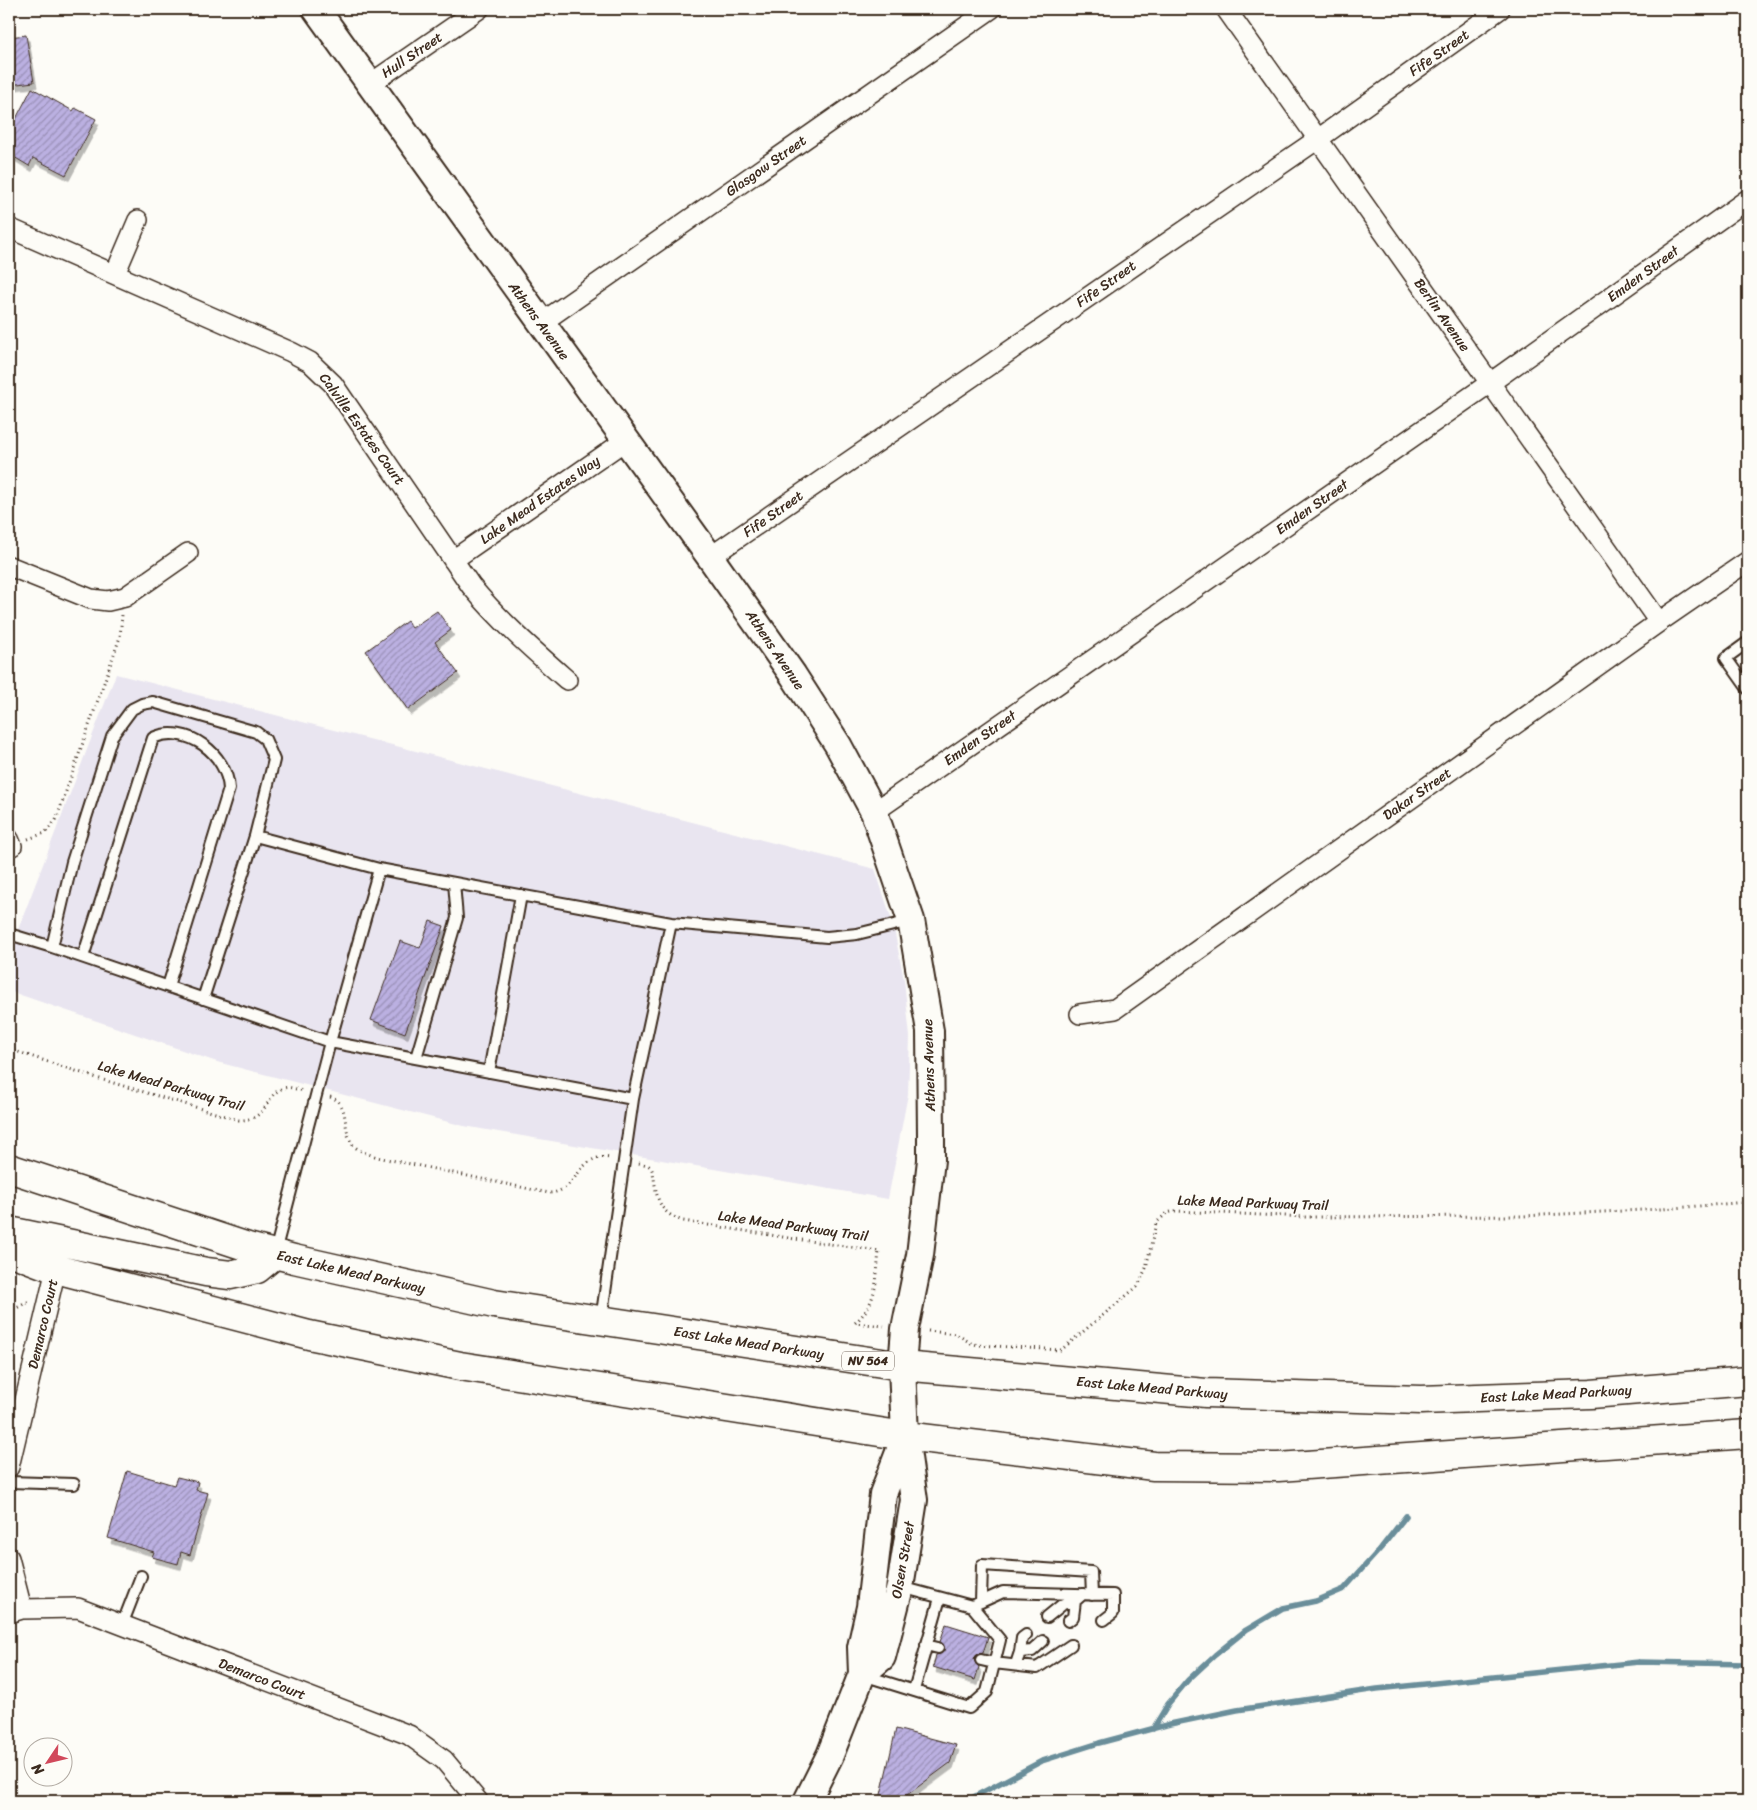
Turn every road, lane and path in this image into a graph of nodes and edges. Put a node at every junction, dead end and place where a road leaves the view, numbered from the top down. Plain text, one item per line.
1 (316, 9) edge
2 (479, 9) edge
3 (990, 9) edge
4 (1226, 9) edge
5 (1500, 9) edge
6 (370, 84) junction
7 (1318, 139) junction
8 (1748, 199) edge
9 (138, 220) dead end
10 (9, 228) edge
11 (115, 274) junction
12 (541, 323) junction
13 (1490, 383) junction
14 (626, 440) junction
15 (188, 553) dead end
16 (710, 557) junction
17 (453, 560) junction
18 (1748, 561) edge
19 (9, 566) edge
20 (125, 598) junction
21 (1658, 622) junction
22 (1748, 642) edge
23 (566, 680) dead end
24 (1748, 689) edge
25 (874, 812) junction
26 (255, 836) junction
27 (10, 842) edge
28 (378, 869) junction
29 (454, 883) junction
30 (522, 895) junction
31 (911, 920) junction
32 (670, 923) junction
33 (9, 934) edge
34 (52, 947) junction
35 (83, 958) junction
36 (168, 986) junction
37 (203, 998) junction
38 (1080, 1014) dead end
39 (330, 1042) junction
40 (9, 1049) edge
41 (416, 1058) junction
42 (488, 1072) junction
43 (316, 1094) junction
44 (633, 1098) junction
45 (624, 1160) junction
46 (9, 1168) edge
47 (1748, 1202) edge
48 (9, 1231) edge
49 (9, 1251) edge
50 (275, 1254) junction
51 (56, 1269) junction
52 (601, 1321) junction
53 (906, 1328) junction
54 (902, 1366) junction
55 (1748, 1381) edge
56 (904, 1401) joint
57 (1748, 1434) edge
58 (905, 1436) junction
59 (9, 1467) edge
60 (9, 1482) edge
61 (74, 1484) dead end
62 (9, 1558) edge
63 (141, 1576) dead end
64 (900, 1587) junction
65 (1087, 1594) junction
66 (940, 1598) junction
67 (1075, 1602) junction
68 (976, 1604) junction
69 (15, 1611) edge
70 (1047, 1617) dead end
71 (1104, 1620) dead end
72 (1068, 1621) dead end
73 (122, 1625) junction
74 (1026, 1635) dead end
75 (1043, 1641) dead end
76 (926, 1645) junction
77 (1071, 1645) dead end
78 (938, 1648) dead end
79 (1020, 1652) junction
80 (981, 1660) dead end
81 (994, 1663) junction
82 (1016, 1664) junction
83 (862, 1674) junction
84 (914, 1690) junction
85 (478, 1801) edge
86 (807, 1801) edge

1 - 6 street, Athens Avenue
2 - 6 street, Hull Street
3 - 12 street, Glasgow Street
4 - 7 street, Berlin Avenue
5 - 7 street, Fife Street
6 - 12 street, Athens Avenue
7 - 13 street, Berlin Avenue
7 - 16 street, Fife Street
8 - 13 street, Emden Street
9 - 11 street
10 - 11 street, Calville Estates Court
11 - 17 street, Calville Estates Court
12 - 14 street, Athens Avenue
13 - 21 street, Berlin Avenue
13 - 25 street, Emden Street
14 - 16 street, Athens Avenue
14 - 17 street, Lake Mead Estates Way
15 - 20 street
16 - 25 street, Athens Avenue
17 - 23 street, Calville Estates Court
18 - 21 street, Dakar Street
19 - 20 street
20 - 27 path
21 - 38 street, Dakar Street
22 - 24 lane
25 - 31 street, Athens Avenue
26 - 28 lane
26 - 34 lane
26 - 37 lane
28 - 29 lane
28 - 39 lane
29 - 30 lane
29 - 41 lane
30 - 32 lane
30 - 42 lane
31 - 32 lane
31 - 53 street, Athens Avenue
32 - 44 lane
33 - 34 lane
34 - 35 lane
35 - 36 lane
35 - 36 lane
36 - 37 lane
37 - 39 lane
39 - 41 lane
39 - 43 lane
40 - 43 path, Lake Mead Parkway Trail
41 - 42 lane
42 - 44 lane
43 - 45 path, Lake Mead Parkway Trail
43 - 50 lane
44 - 45 lane
45 - 52 lane
45 - 53 path, Lake Mead Parkway Trail
46 - 50 main road, East Lake Mead Parkway / NV 564
47 - 53 path, Lake Mead Parkway Trail
48 - 50 main road
49 - 51 main road
50 - 52 main road, East Lake Mead Parkway / NV 564
51 - 58 main road
51 - 59 street, Demarco Court
52 - 54 main road, East Lake Mead Parkway / NV 564
53 - 54 street, Athens Avenue
54 - 55 main road, East Lake Mead Parkway / NV 564
54 - 56 street, Athens Avenue
56 - 58 street, Olsen Street
57 - 58 main road
58 - 64 street, Olsen Street
58 - 83 street, Olsen Street
60 - 61 lane
62 - 69 street, Demarco Court
63 - 73 lane
64 - 66 lane
64 - 83 street, Olsen Street
65 - 67 lane
65 - 68 lane
65 - 68 lane
65 - 71 lane
66 - 68 lane
66 - 76 lane
67 - 70 lane
67 - 72 lane
68 - 81 lane
69 - 73 street, Demarco Court
73 - 85 street, Demarco Court
74 - 79 lane
75 - 79 lane
76 - 78 lane
76 - 84 lane
77 - 82 lane
79 - 82 lane
80 - 81 lane
81 - 82 lane
81 - 84 lane
83 - 84 lane
83 - 86 street, Olsen Street

